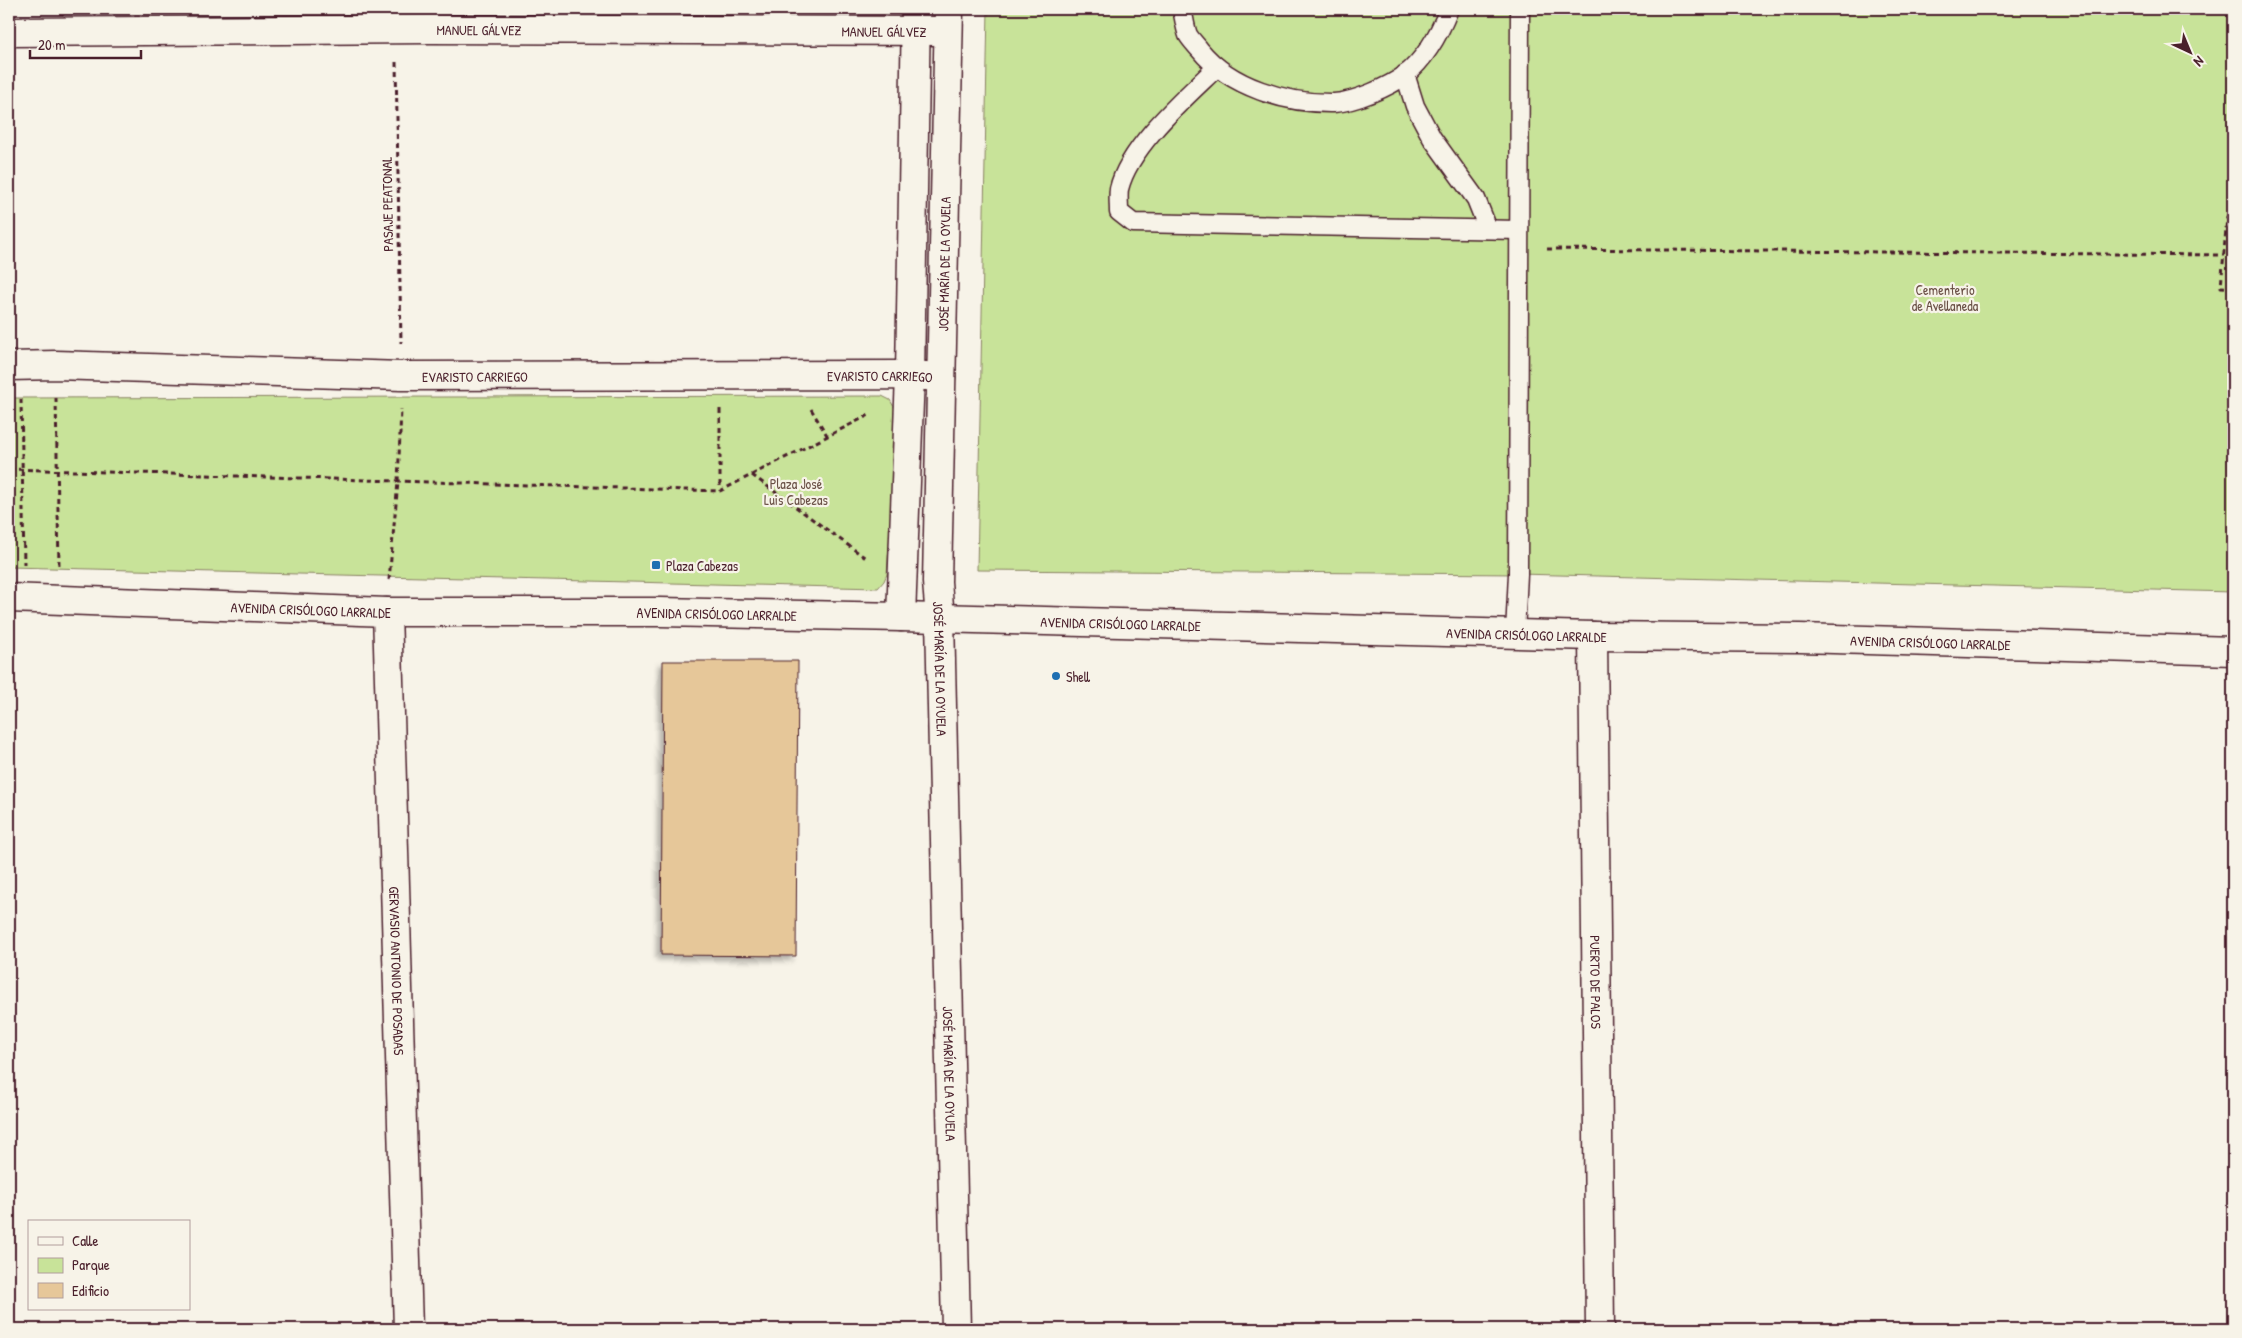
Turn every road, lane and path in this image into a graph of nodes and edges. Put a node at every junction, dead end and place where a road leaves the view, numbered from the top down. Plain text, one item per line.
1 (1182, 9) edge
2 (1449, 9) edge
3 (1520, 9) edge
4 (431, 19) edge
5 (916, 20) edge
6 (948, 20) edge
7 (395, 31) junction
8 (9, 32) edge
9 (1217, 67) junction
10 (1405, 74) junction
11 (2233, 207) edge
12 (1488, 229) junction
13 (1519, 230) junction
14 (1519, 249) junction
15 (2224, 254) junction
16 (2233, 288) edge
17 (56, 365) junction
18 (15, 366) edge
19 (720, 375) junction
20 (910, 375) junction
21 (402, 376) junction
22 (941, 377) junction
23 (872, 414) dead end
24 (9, 469) edge
25 (22, 469) junction
26 (57, 470) junction
27 (752, 475) junction
28 (398, 482) junction
29 (720, 491) junction
30 (867, 559) dead end
31 (17, 598) edge
32 (59, 599) junction
33 (386, 612) junction
34 (901, 616) junction
35 (940, 618) junction
36 (1515, 633) junction
37 (1593, 636) junction
38 (2233, 651) edge
39 (408, 1329) edge
40 (956, 1329) edge
41 (1600, 1329) edge

1 - 9 lane
2 - 10 lane
3 - 13 lane
4 - 5 street, MANUEL GÁLVEZ
4 - 7 street, MANUEL GÁLVEZ
5 - 6 street, MANUEL GÁLVEZ
5 - 20 street
6 - 22 street, JOSÉ MARÍA DE LA OYUELA
7 - 8 street, MANUEL GÁLVEZ
7 - 21 path, PASAJE PEATONAL
9 - 10 lane
9 - 12 lane
10 - 12 lane
11 - 15 path
12 - 13 lane
13 - 14 lane
14 - 15 path
14 - 36 lane
15 - 16 path
17 - 18 street, EVARISTO CARRIEGO
17 - 21 street, EVARISTO CARRIEGO
17 - 26 path
18 - 25 path
19 - 20 street, EVARISTO CARRIEGO
19 - 21 street, EVARISTO CARRIEGO
19 - 29 path
20 - 22 street, EVARISTO CARRIEGO
20 - 34 street
21 - 28 path, PASAJE PEATONAL
22 - 35 street, JOSÉ MARÍA DE LA OYUELA
23 - 27 path
24 - 25 path
25 - 26 path
25 - 31 path
26 - 28 path
26 - 32 path
27 - 29 path
27 - 30 path
28 - 29 path
28 - 33 path, PASAJE PEATONAL
31 - 32 street, AVENIDA CRISÓLOGO LARRALDE
32 - 33 street, AVENIDA CRISÓLOGO LARRALDE
33 - 34 street, AVENIDA CRISÓLOGO LARRALDE
33 - 39 street, GERVASIO ANTONIO DE POSADAS
34 - 35 street, AVENIDA CRISÓLOGO LARRALDE
35 - 36 street, AVENIDA CRISÓLOGO LARRALDE
35 - 40 street, JOSÉ MARÍA DE LA OYUELA
36 - 37 street, AVENIDA CRISÓLOGO LARRALDE
37 - 38 street, AVENIDA CRISÓLOGO LARRALDE
37 - 41 street, PUERTO DE PALOS

